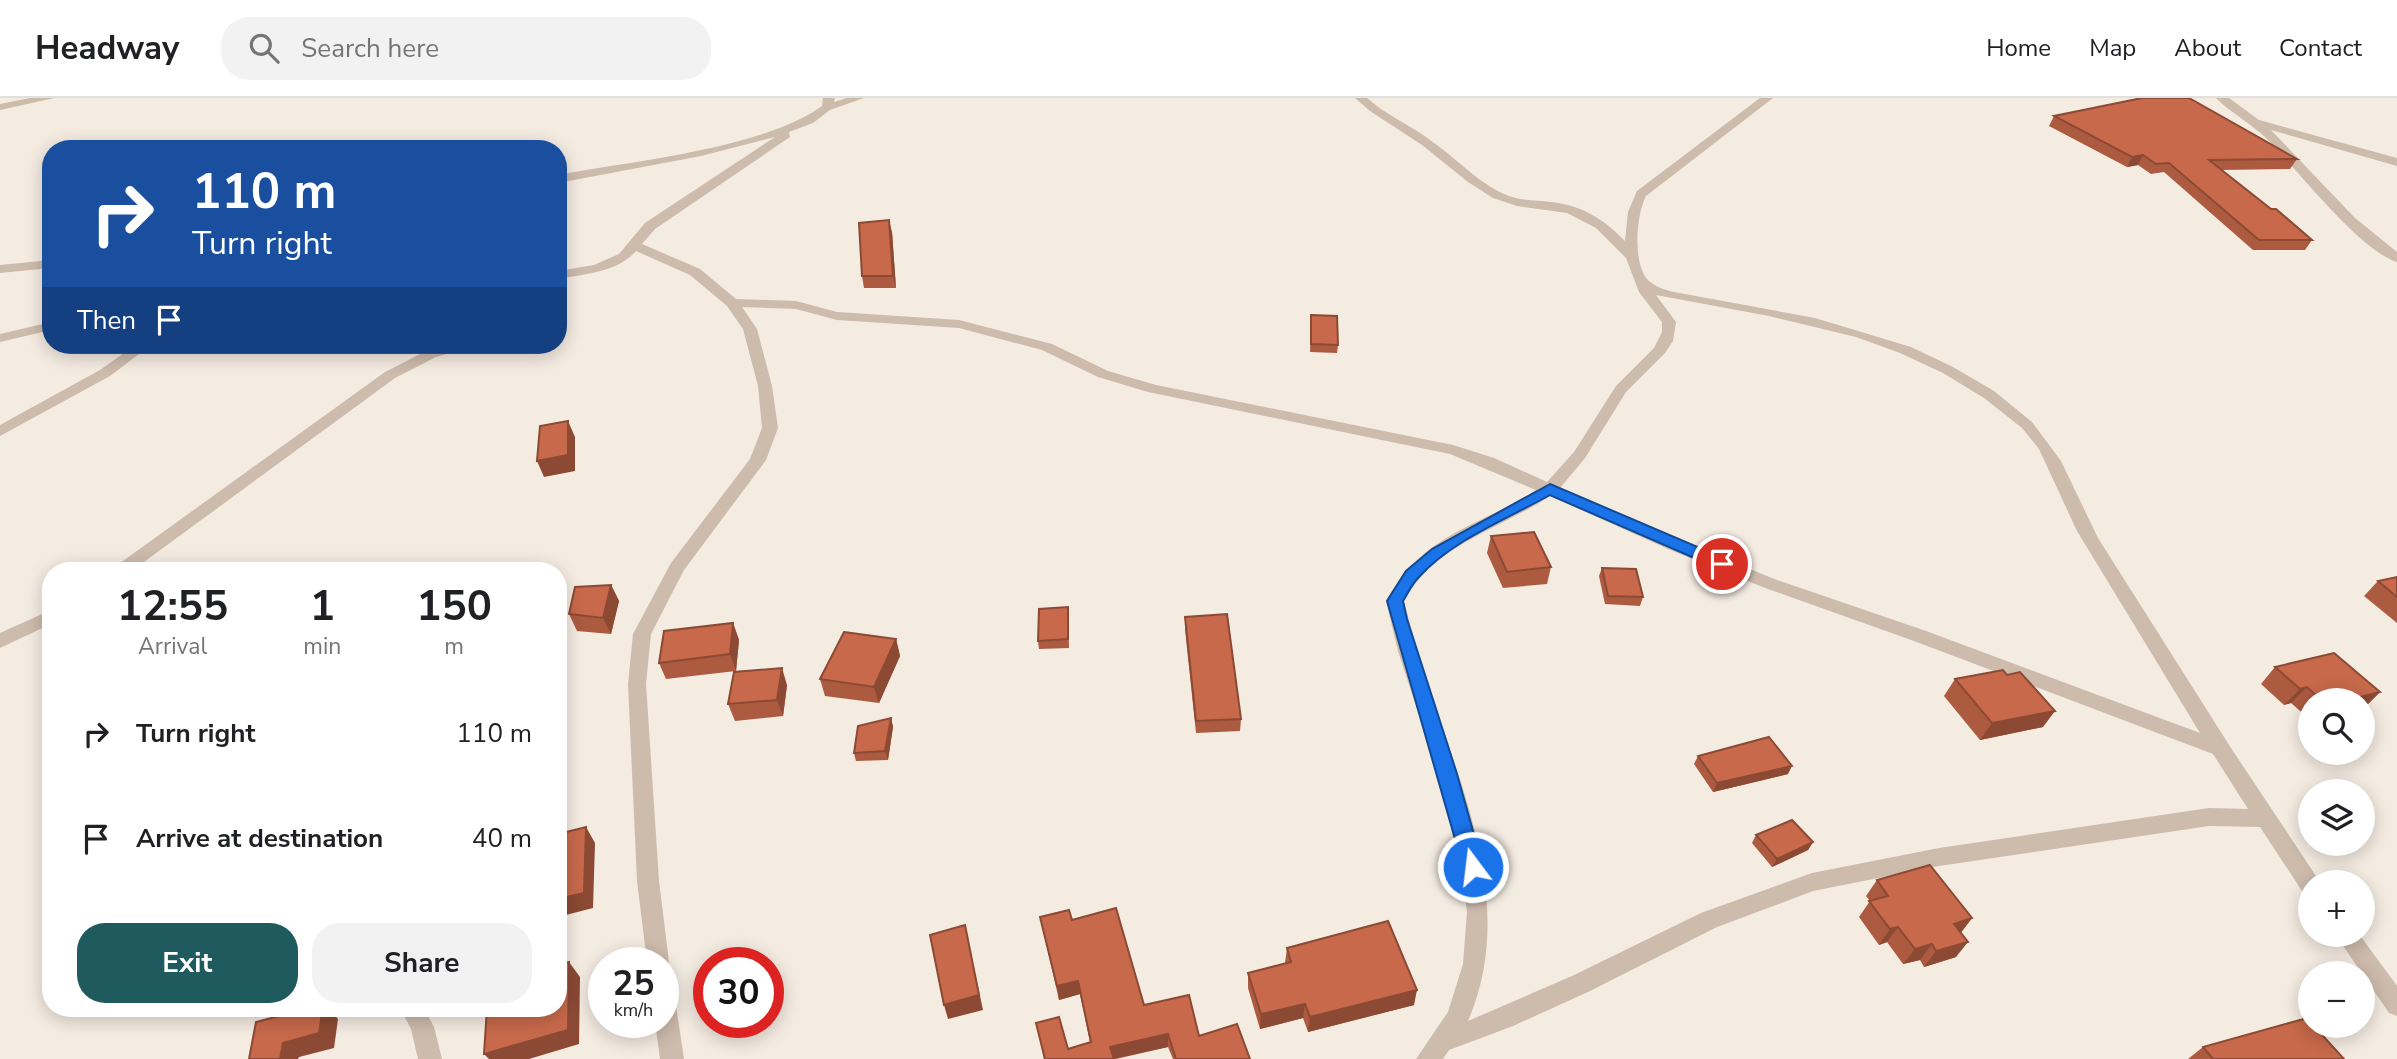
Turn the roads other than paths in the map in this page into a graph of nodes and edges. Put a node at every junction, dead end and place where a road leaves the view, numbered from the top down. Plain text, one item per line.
1 (48, 98) edge
2 (858, 98) edge
3 (1362, 98) edge
4 (1767, 98) edge
5 (2222, 98) edge
6 (828, 103) edge
7 (0, 107) edge
8 (2258, 123) junction
9 (798, 127) junction
10 (2397, 162) edge
11 (567, 177) edge
12 (633, 246) junction
13 (1633, 257) junction
14 (2397, 258) edge
15 (42, 265) edge
16 (0, 269) edge
17 (567, 273) edge
18 (1645, 285) junction
19 (732, 303) junction
20 (42, 328) edge
21 (0, 338) edge
22 (131, 354) edge
23 (431, 354) edge
24 (0, 431) edge
25 (1550, 489) junction
26 (133, 562) edge
27 (42, 620) edge
28 (0, 641) edge
29 (2219, 748) junction
30 (2264, 818) junction
31 (2300, 870) edge
32 (656, 947) edge
33 (2355, 947) edge
34 (2397, 1005) edge
35 (417, 1017) edge
36 (669, 1038) edge
37 (1434, 1051) edge
38 (430, 1059) edge
39 (672, 1059) edge

1 - 7 street
2 - 6 street
3 - 13 street
4 - 13 street
5 - 8 street
6 - 9 street
8 - 10 street
8 - 14 street
9 - 11 street
9 - 12 street
12 - 17 street
12 - 19 street
13 - 18 street
15 - 16 street
18 - 25 street
18 - 29 street
19 - 25 street
19 - 32 street
20 - 21 street
22 - 24 street
23 - 26 street
25 - 29 street
25 - 37 street
27 - 28 street
29 - 30 street
30 - 31 street
30 - 37 street
33 - 34 street
35 - 38 street
36 - 39 street

